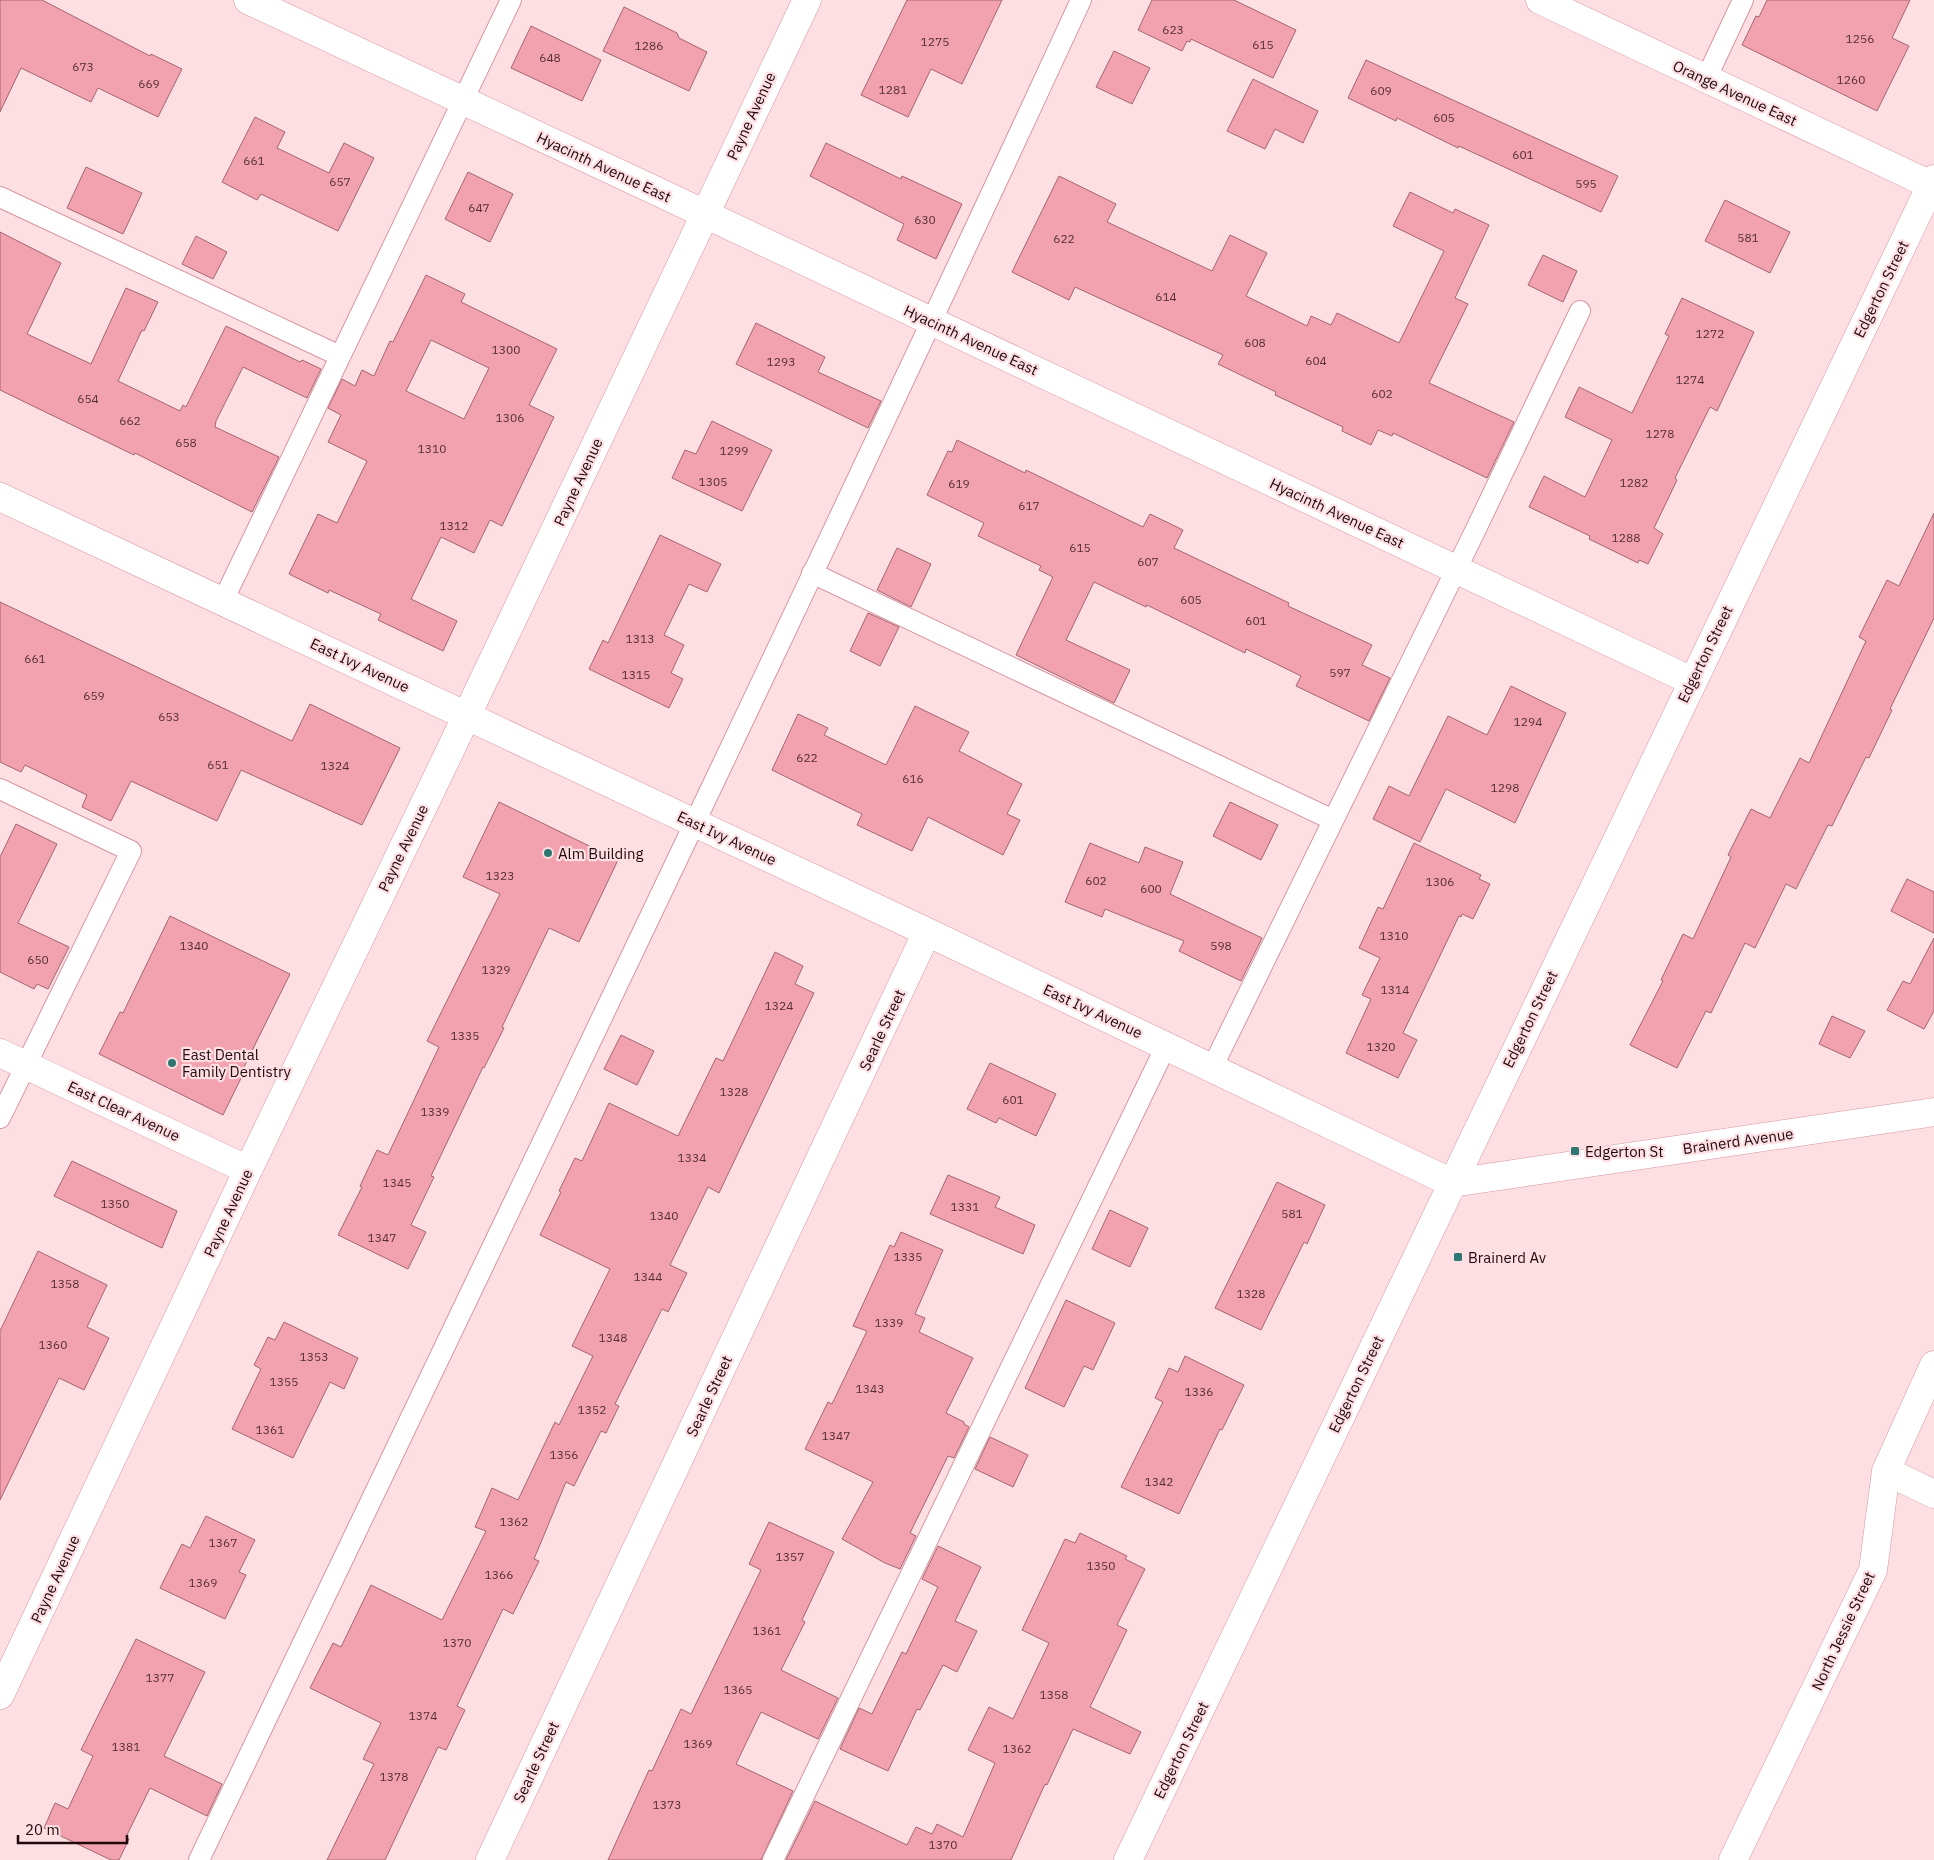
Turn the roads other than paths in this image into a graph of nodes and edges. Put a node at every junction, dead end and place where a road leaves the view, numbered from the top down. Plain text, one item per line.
1 (248, 0) edge
2 (511, 0) edge
3 (807, 0) edge
4 (1081, 0) edge
5 (1540, 0) edge
6 (1743, 0) edge
7 (1706, 79) junction
8 (462, 100) junction
9 (1932, 182) edge
10 (0, 197) edge
11 (705, 214) junction
12 (1580, 311) dead end
13 (932, 321) junction
14 (340, 356) junction
15 (0, 496) edge
16 (1456, 569) junction
17 (812, 574) junction
18 (223, 601) junction
19 (1692, 681) junction
20 (467, 716) junction
21 (0, 789) edge
22 (1333, 820) junction
23 (694, 823) junction
24 (928, 932) junction
25 (1166, 1046) junction
26 (0, 1053) edge
27 (26, 1065) junction
28 (1212, 1068) junction
29 (1934, 1112) edge
30 (0, 1118) edge
31 (248, 1170) junction
32 (1452, 1183) junction
33 (1934, 1365) edge
34 (1886, 1471) junction
35 (1934, 1494) edge
36 (0, 1696) edge
37 (199, 1860) edge
38 (490, 1860) edge
39 (772, 1860) edge
40 (1128, 1860) edge
41 (1733, 1860) edge

1 - 8 street, Hyacinth Avenue East
2 - 8 lane
3 - 11 street, Payne Avenue
4 - 13 lane
5 - 7 street, Orange Avenue East
6 - 7 lane
7 - 9 street, Orange Avenue East
8 - 11 street, Hyacinth Avenue East
8 - 14 lane
9 - 19 street, Edgerton Street
10 - 14 lane
11 - 13 street, Hyacinth Avenue East
11 - 20 street, Payne Avenue
12 - 16 lane
13 - 16 street, Hyacinth Avenue East
13 - 17 lane
14 - 18 lane
15 - 18 street, East Ivy Avenue
16 - 19 street, Hyacinth Avenue East
16 - 22 lane
17 - 22 lane
17 - 23 lane
18 - 20 street, East Ivy Avenue
19 - 32 street, Edgerton Street
20 - 23 street, East Ivy Avenue
20 - 31 street, Payne Avenue
21 - 27 lane
22 - 28 lane
23 - 24 street, East Ivy Avenue
23 - 37 lane
24 - 25 street, East Ivy Avenue
24 - 38 street, Searle Street
25 - 28 street, East Ivy Avenue
25 - 39 lane
26 - 27 street, East Clear Avenue
27 - 30 lane
27 - 31 street, East Clear Avenue
28 - 32 street, East Ivy Avenue
29 - 32 street, Brainerd Avenue
31 - 36 street, Payne Avenue
32 - 40 street, Edgerton Street
33 - 34 street, North Jessie Street
34 - 35 street
34 - 41 street, North Jessie Street

